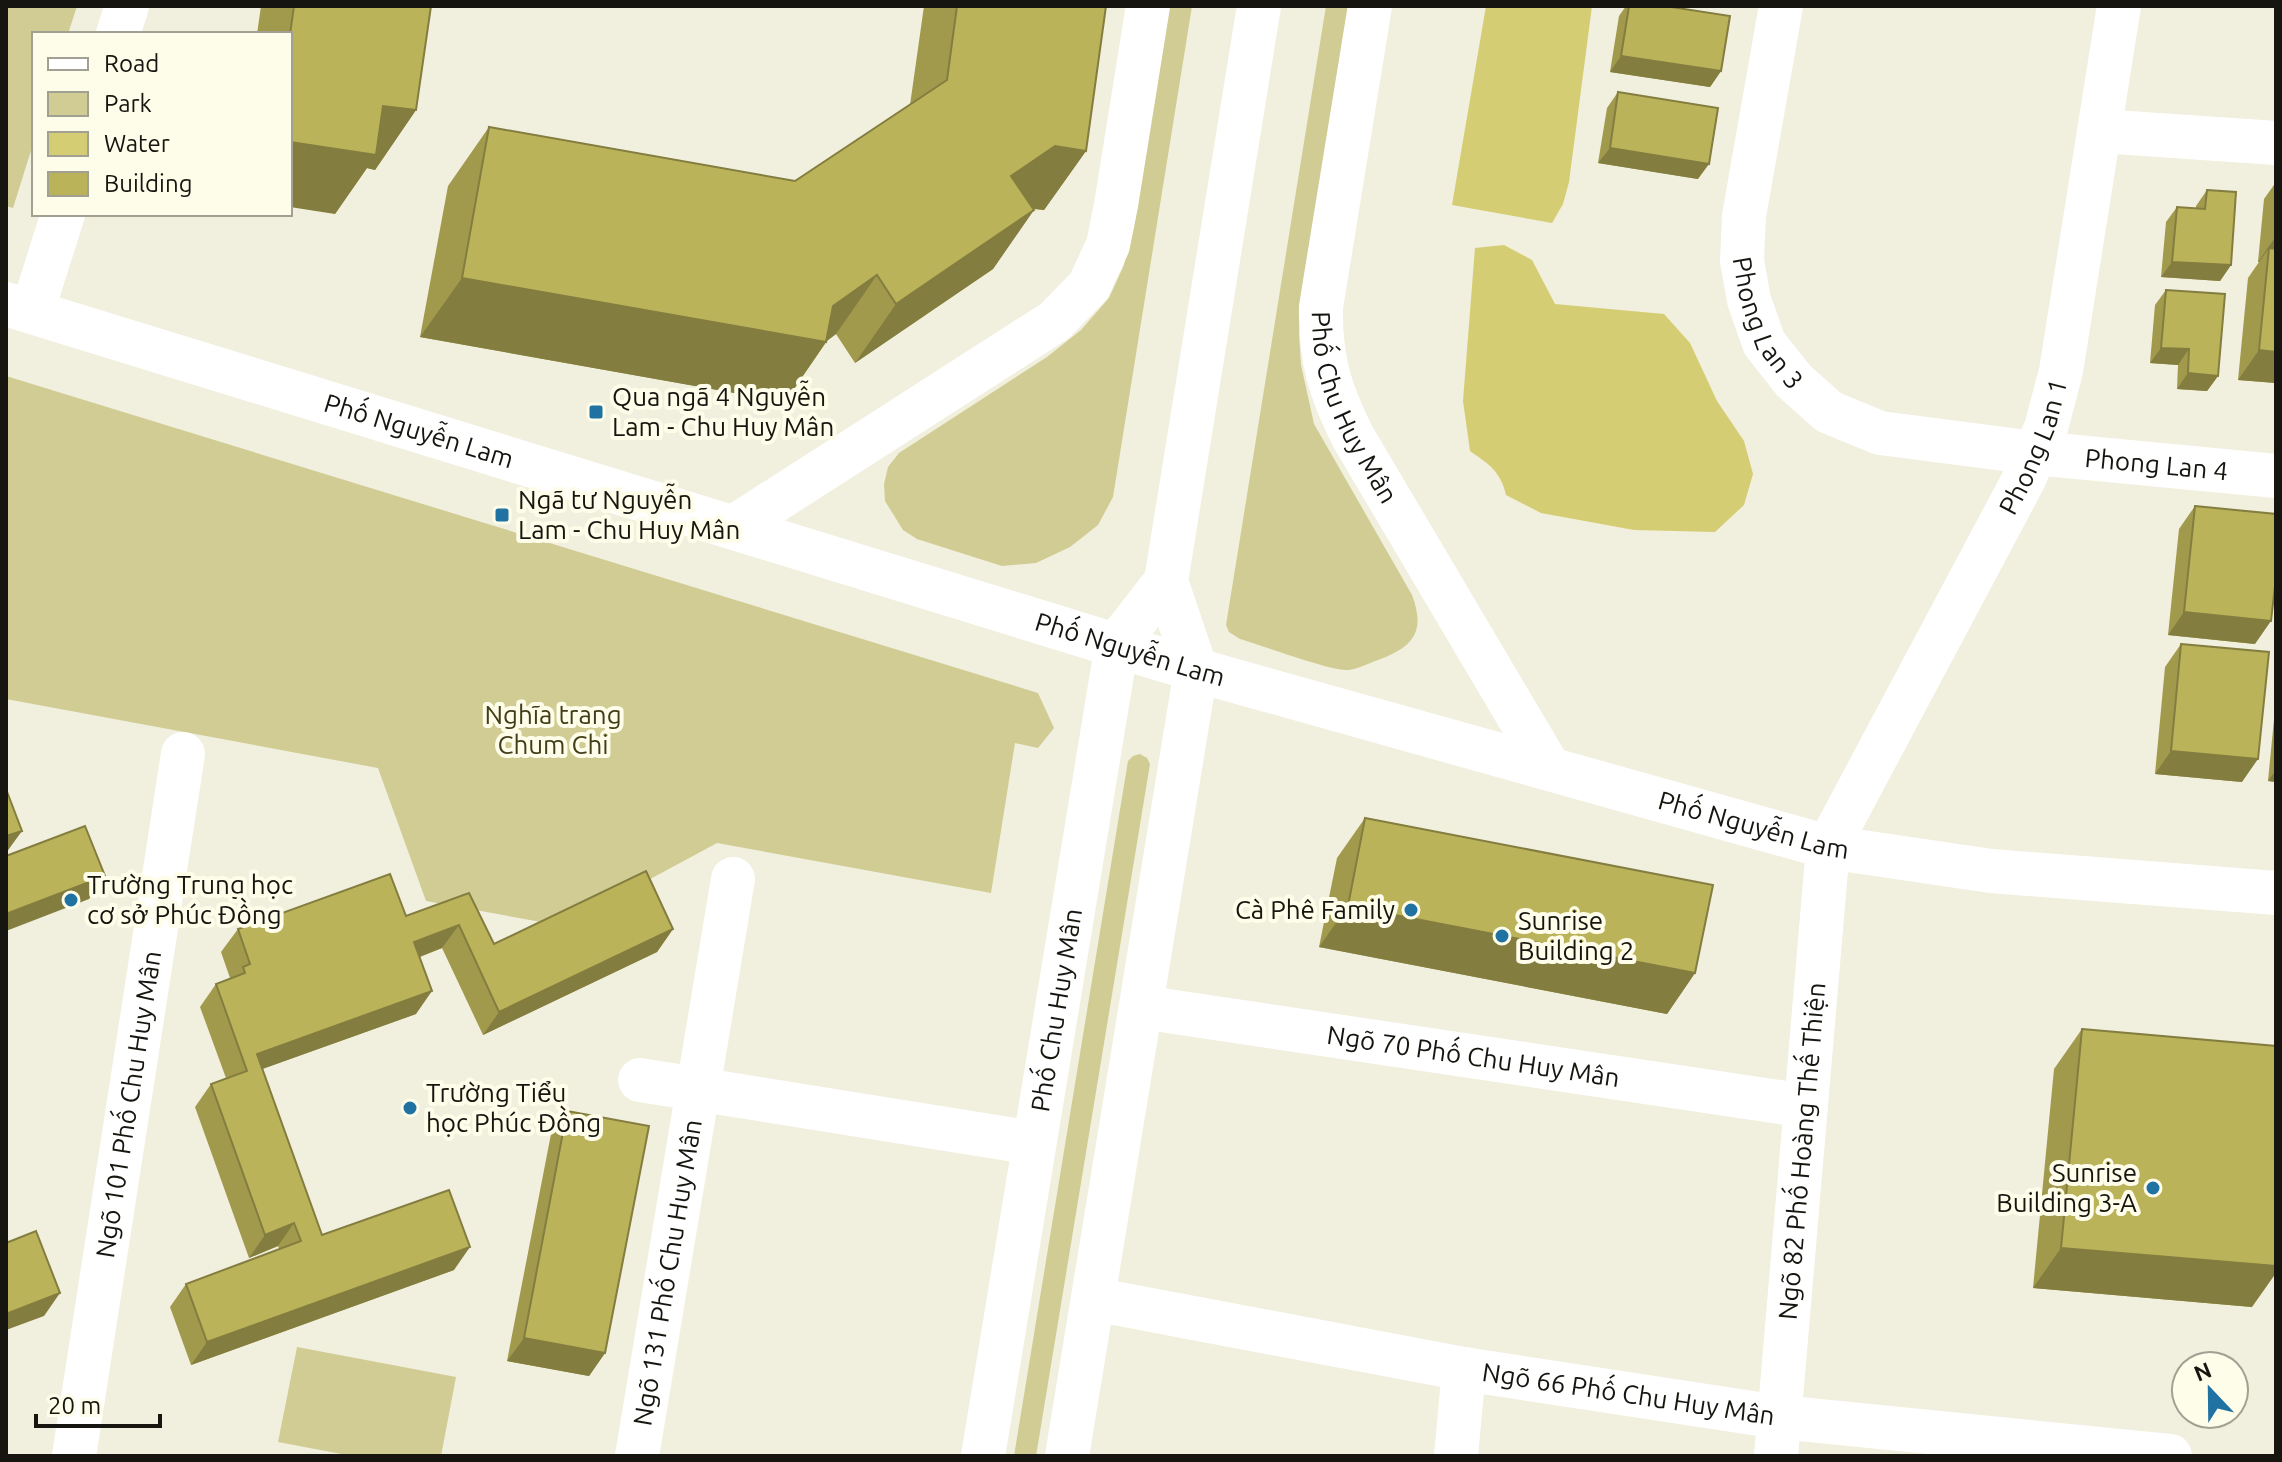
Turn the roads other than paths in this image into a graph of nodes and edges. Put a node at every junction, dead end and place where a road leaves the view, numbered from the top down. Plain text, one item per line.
1 (127, 6) edge
2 (1148, 6) edge
3 (1259, 6) edge
4 (1370, 6) edge
5 (1781, 6) edge
6 (2119, 6) edge
7 (119, 32) edge
8 (2100, 131) junction
9 (2276, 143) edge
10 (62, 216) edge
11 (19, 308) edge
12 (2035, 453) junction
13 (2276, 476) edge
14 (734, 527) junction
15 (1166, 581) junction
16 (1117, 644) junction
17 (1196, 670) junction
18 (183, 754) dead end
19 (1549, 768) junction
20 (1828, 847) junction
21 (733, 879) dead end
22 (2276, 893) edge
23 (1141, 1007) junction
24 (640, 1080) dead end
25 (698, 1089) junction
26 (1806, 1106) junction
27 (1034, 1143) junction
28 (1093, 1299) junction
29 (1464, 1369) junction
30 (1778, 1436) edge
31 (74, 1456) edge
32 (637, 1456) edge
33 (983, 1456) edge
34 (1067, 1456) edge
35 (1456, 1456) edge
36 (2170, 1456) edge

1 - 7 street
2 - 14 street
3 - 15 street, Phố Chu Huy Mân
4 - 19 street, Phố Chu Huy Mân
5 - 12 street, Phong Lan 3
6 - 8 street, Phong Lan 1
8 - 9 street
8 - 12 street, Phong Lan 1
10 - 11 street
11 - 14 street, Phố Nguyễn Lam
12 - 13 street, Phong Lan 4
12 - 20 street, Phong Lan 1
14 - 16 street, Phố Nguyễn Lam
15 - 16 street, Phố Chu Huy Mân
15 - 17 street, Phố Chu Huy Mân
16 - 17 street, Phố Nguyễn Lam
16 - 27 street, Phố Chu Huy Mân
17 - 19 street, Phố Nguyễn Lam
17 - 23 street, Phố Chu Huy Mân
18 - 31 street, Ngõ 101 Phố Chu Huy Mân
19 - 20 street, Phố Nguyễn Lam
20 - 22 street, Phố Nguyễn Lam
20 - 26 street, Ngõ 82 Phố Hoàng Thế Thiện
21 - 25 street, Ngõ 131 Phố Chu Huy Mân
23 - 26 street, Ngõ 70 Phố Chu Huy Mân
23 - 28 street, Phố Chu Huy Mân
24 - 25 street
25 - 27 street, Ngõ 131 Phố Chu Huy Mân
25 - 32 street, Ngõ 131 Phố Chu Huy Mân
26 - 30 street, Ngõ 82 Phố Hoàng Thế Thiện
27 - 33 street, Phố Chu Huy Mân
28 - 29 street, Ngõ 66 Phố Chu Huy Mân
28 - 34 street, Phố Chu Huy Mân
29 - 30 street, Ngõ 66 Phố Chu Huy Mân
29 - 35 street
30 - 36 street, Ngõ 66 Phố Chu Huy Mân

